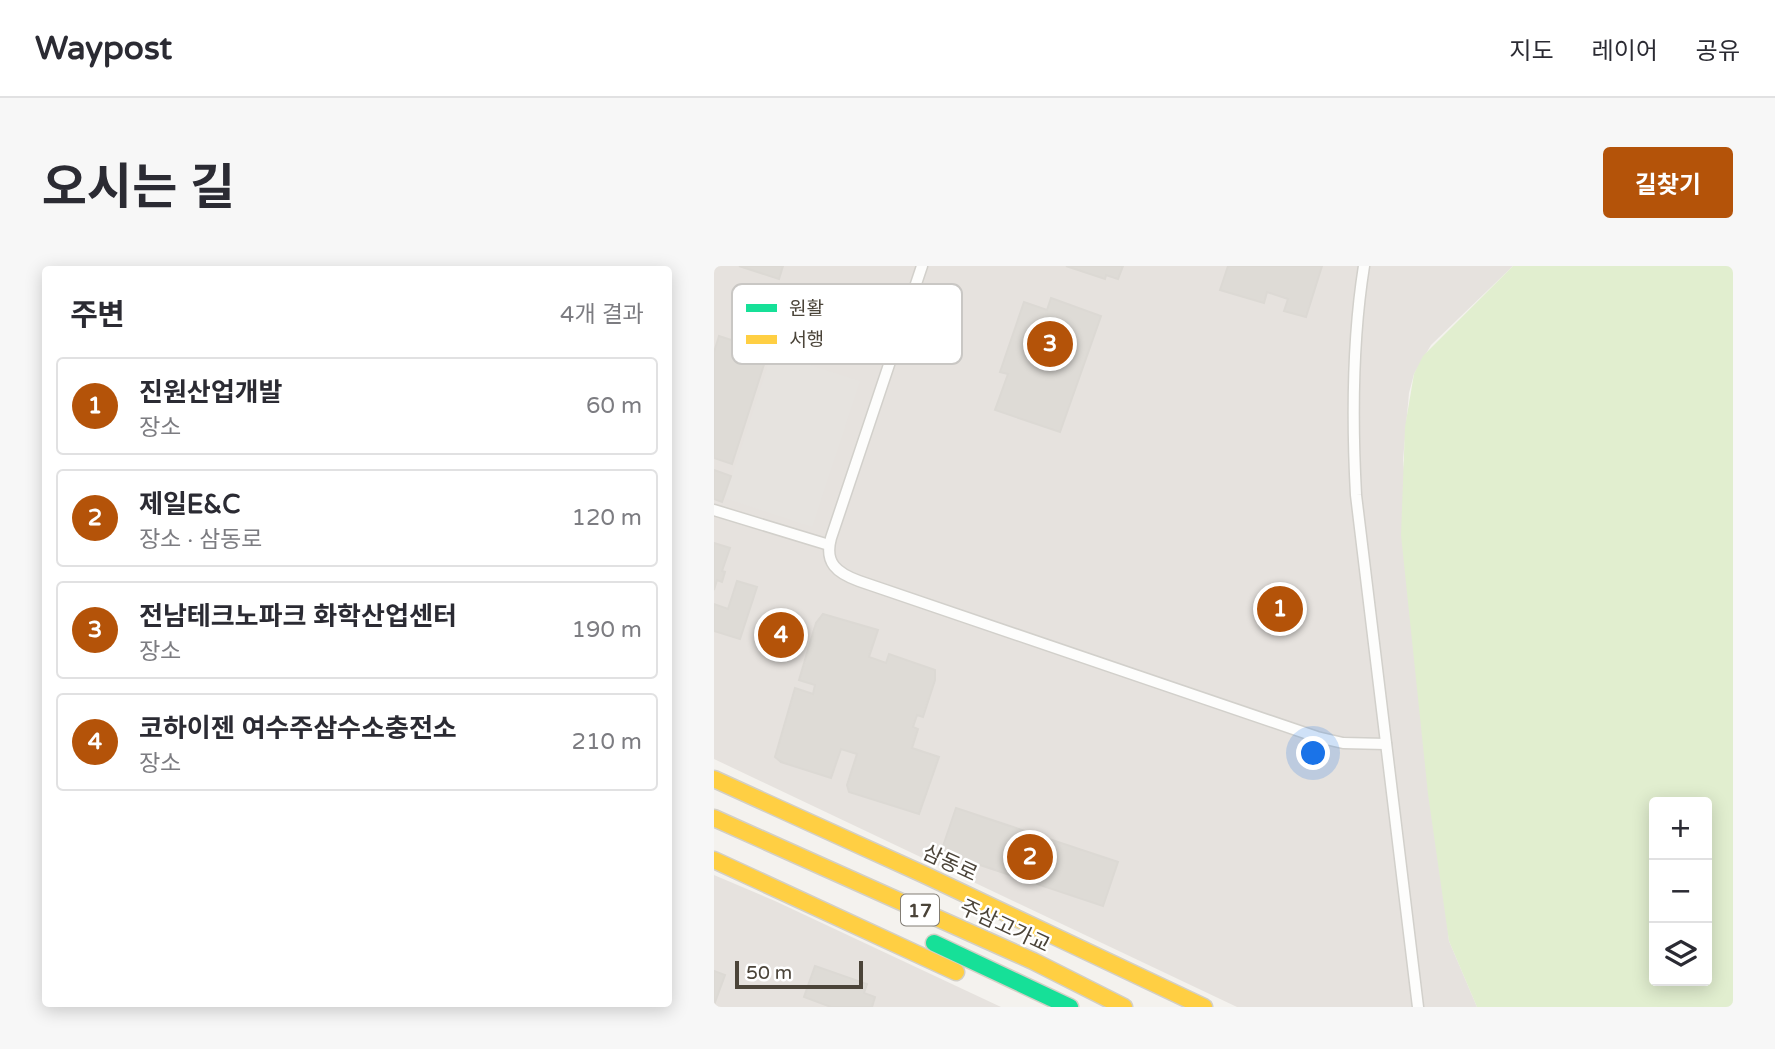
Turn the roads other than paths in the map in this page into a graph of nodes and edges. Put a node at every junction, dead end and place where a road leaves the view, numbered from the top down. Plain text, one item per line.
1 (922, 266) edge
2 (1364, 266) edge
3 (916, 284) edge
4 (889, 364) edge
5 (714, 510) edge
6 (829, 545) junction
7 (1386, 744) junction
8 (714, 779) edge
9 (714, 818) edge
10 (714, 860) edge
11 (922, 937) dead end
12 (967, 977) dead end
13 (1070, 1007) edge
14 (1124, 1007) edge
15 (1203, 1007) edge
16 (1418, 1007) edge

1 - 3 lane
2 - 7 lane
4 - 6 lane
5 - 6 lane
6 - 7 lane
7 - 16 lane
8 - 15 main road, 삼동로
9 - 14 main road, 주삼고가교 / 17
10 - 12 main road
11 - 13 main road, 17

